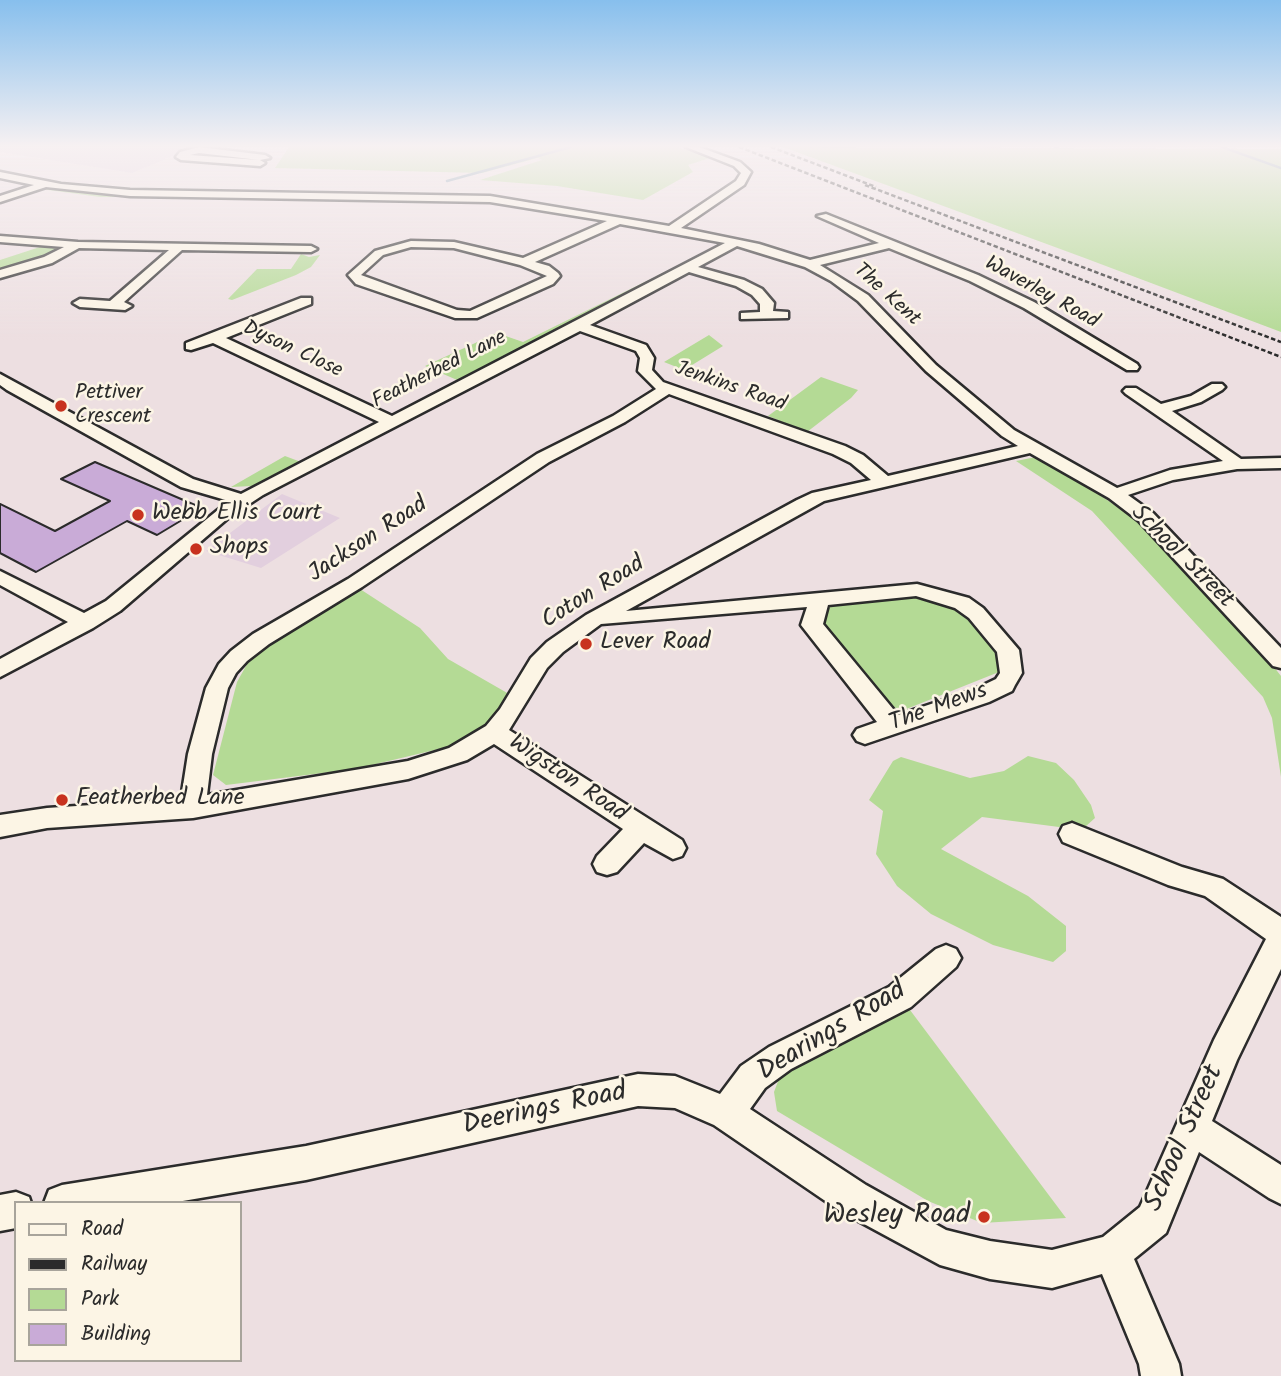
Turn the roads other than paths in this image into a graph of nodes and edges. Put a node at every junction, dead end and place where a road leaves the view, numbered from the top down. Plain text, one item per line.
1 (569, 211) edge
2 (698, 211) edge
3 (821, 216) dead end
4 (619, 219) junction
5 (671, 229) junction
6 (0, 239) edge
7 (41, 242) junction
8 (735, 242) junction
9 (78, 244) junction
10 (890, 244) junction
11 (179, 247) junction
12 (313, 249) dead end
13 (10, 255) dead end
14 (524, 262) junction
15 (809, 264) junction
16 (691, 268) junction
17 (0, 274) edge
18 (80, 303) dead end
19 (302, 306) dead end
20 (766, 314) junction
21 (783, 314) dead end
22 (746, 316) dead end
23 (579, 326) junction
24 (214, 338) junction
25 (191, 346) dead end
26 (1132, 367) dead end
27 (4, 386) edge
28 (1217, 387) dead end
29 (667, 389) junction
30 (1131, 391) dead end
31 (1160, 409) junction
32 (390, 421) junction
33 (1033, 446) junction
34 (1281, 463) edge
35 (1237, 464) junction
36 (884, 482) junction
37 (1115, 494) junction
38 (243, 500) junction
39 (0, 577) edge
40 (819, 600) junction
41 (764, 605) junction
42 (593, 620) junction
43 (86, 622) junction
44 (812, 625) junction
45 (1281, 661) edge
46 (0, 669) edge
47 (893, 725) junction
48 (494, 732) junction
49 (865, 734) dead end
50 (193, 808) junction
51 (0, 826) edge
52 (640, 829) junction
53 (1072, 834) dead end
54 (673, 848) dead end
55 (607, 864) dead end
56 (1281, 935) edge
57 (946, 958) dead end
58 (1273, 975) edge
59 (726, 1113) junction
60 (1193, 1128) junction
61 (1281, 1186) edge
62 (74, 1201) edge
63 (1112, 1253) junction
64 (990, 1260) joint
65 (1161, 1376) edge

1 - 4 street, The Kent
2 - 5 street
3 - 10 street, Waverley Road
4 - 5 street, The Kent
4 - 14 street
5 - 8 street, The Kent
6 - 7 street
7 - 9 street
7 - 13 street
8 - 15 street, The Kent
8 - 16 street, Featherbed Lane
9 - 11 street
9 - 17 street
10 - 15 street
10 - 26 street, Waverley Road
11 - 12 street
11 - 18 street
14 - 14 street
15 - 33 street, The Kent
16 - 20 street
16 - 23 street, Featherbed Lane
19 - 24 street, Dyson Close
20 - 21 street
20 - 22 street
23 - 29 street, Jenkins Road
23 - 32 street, Featherbed Lane
24 - 25 street, Dyson Close
24 - 32 street, Dyson Close
27 - 38 street
28 - 31 street
29 - 36 street, Jenkins Road
29 - 50 street, Jackson Road
30 - 31 street
31 - 35 street
32 - 38 street, Featherbed Lane
33 - 36 street, Coton Road
33 - 37 street, School Street
34 - 35 street
35 - 37 street
36 - 42 street, Coton Road
37 - 45 street, School Street
38 - 43 street, Featherbed Lane
39 - 43 street
40 - 41 street
40 - 44 street
40 - 47 street, The Mews
41 - 42 street
41 - 44 street
42 - 48 street, Coton Road
43 - 46 street, Featherbed Lane
44 - 47 street
47 - 49 street, The Mews
48 - 50 street, Coton Road
48 - 52 street, Wigston Road
50 - 51 street, Coton Road
52 - 54 street, Wigston Road
52 - 55 street, Wigston Road
53 - 56 street
56 - 58 street, School Street
57 - 59 street, Dearings Road
58 - 60 street, School Street
59 - 62 street, Deerings Road
59 - 64 street, Deerings Road
60 - 61 street
60 - 63 street, School Street
63 - 64 street, School Street
63 - 65 street

